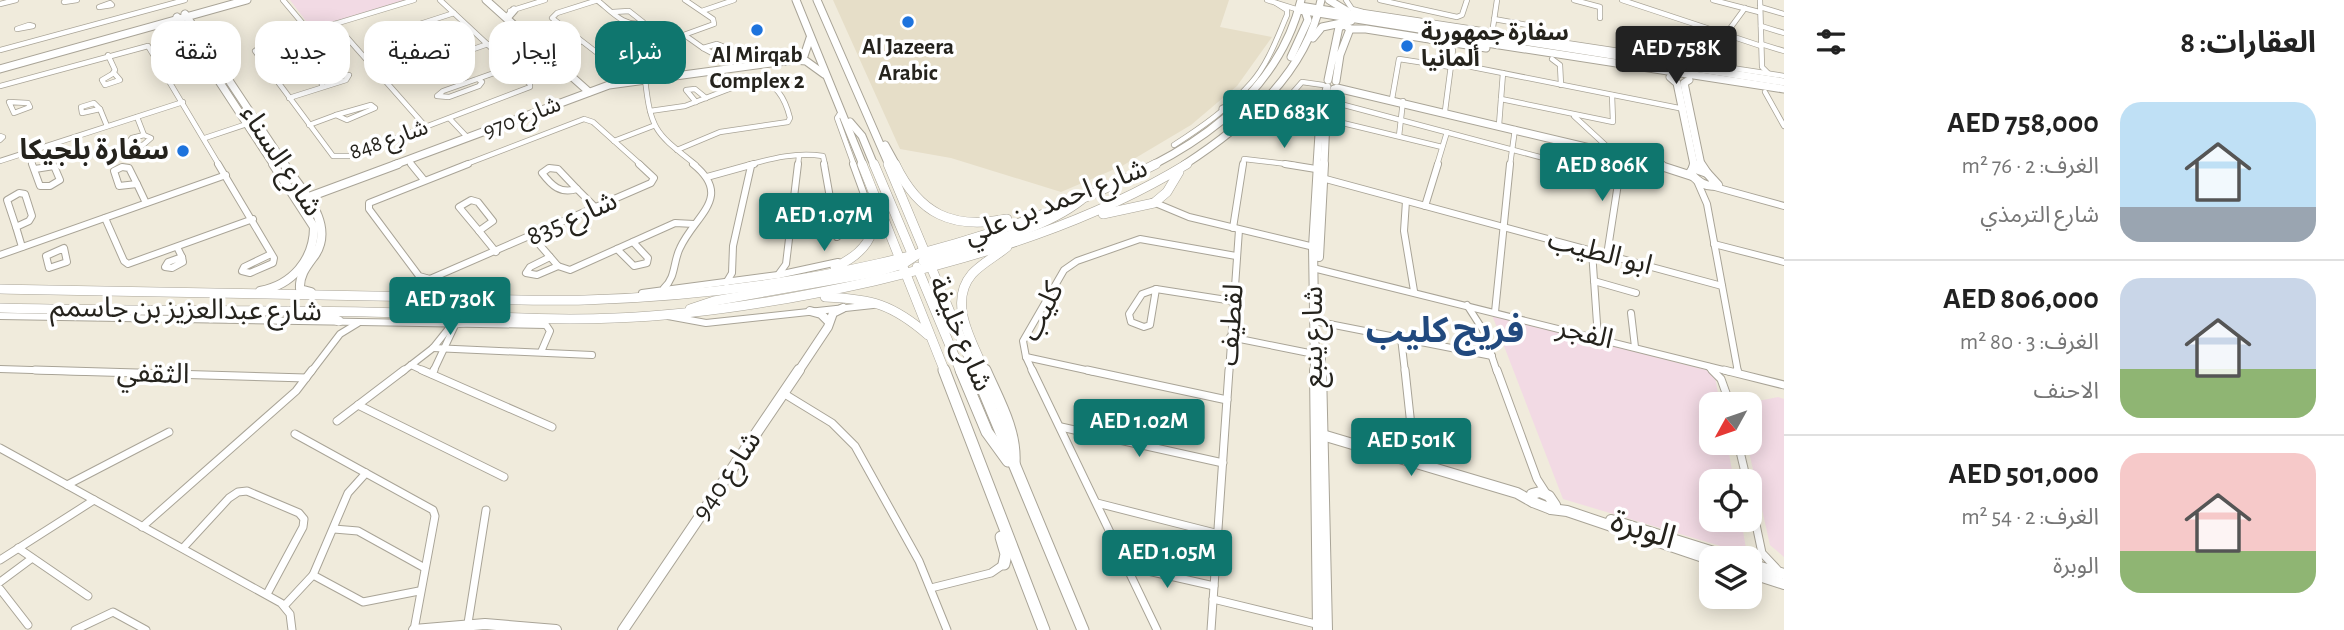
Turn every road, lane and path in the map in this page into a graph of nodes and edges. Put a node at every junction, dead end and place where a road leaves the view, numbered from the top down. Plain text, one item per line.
1 (16, 0) edge
2 (66, 0) edge
3 (77, 0) edge
4 (154, 0) edge
5 (185, 0) edge
6 (237, 0) edge
7 (247, 0) edge
8 (283, 0) edge
9 (414, 0) edge
10 (440, 0) edge
11 (480, 0) edge
12 (486, 0) edge
13 (538, 0) edge
14 (545, 0) edge
15 (597, 0) edge
16 (685, 0) edge
17 (734, 0) edge
18 (796, 0) edge
19 (817, 0) edge
20 (1267, 0) edge
21 (1329, 0) edge
22 (1336, 0) edge
23 (1421, 0) edge
24 (1467, 0) edge
25 (1497, 0) edge
26 (1578, 0) edge
27 (1622, 0) edge
28 (1648, 0) edge
29 (1713, 0) edge
30 (1760, 0) edge
31 (1347, 1) edge
32 (1382, 1) edge
33 (1275, 2) edge
34 (0, 4) edge
35 (112, 5) dead end
36 (493, 6) junction
37 (159, 7) junction
38 (1306, 7) edge
39 (1642, 7) junction
40 (1745, 8) junction
41 (513, 9) junction
42 (1320, 9) edge
43 (1418, 9) junction
44 (1760, 9) junction
45 (614, 12) junction
46 (702, 12) junction
47 (454, 13) junction
48 (1784, 14) edge
49 (502, 15) junction
50 (1361, 15) junction
51 (182, 17) junction
52 (1457, 17) junction
53 (120, 18) junction
54 (1600, 18) dead end
55 (1494, 19) junction
56 (301, 21) edge
57 (345, 21) edge
58 (430, 21) edge
59 (509, 21) edge
60 (557, 21) edge
61 (1351, 21) junction
62 (421, 24) joint
63 (1292, 24) junction
64 (1761, 26) junction
65 (1453, 27) junction
66 (1493, 27) junction
67 (1539, 27) dead end
68 (1279, 29) junction
69 (1479, 29) junction
70 (1405, 30) junction
71 (18, 31) dead end
72 (1784, 33) edge
73 (1505, 34) junction
74 (1726, 34) junction
75 (686, 36) edge
76 (686, 37) edge
77 (810, 38) junction
78 (1435, 39) junction
79 (350, 41) edge
80 (1446, 41) junction
81 (1521, 41) junction
82 (1538, 43) junction
83 (23, 44) junction
84 (488, 44) joint
85 (1462, 44) junction
86 (1761, 45) junction
87 (1474, 46) junction
88 (1503, 46) junction
89 (475, 48) edge
90 (703, 48) dead end
91 (0, 50) edge
92 (1453, 50) junction
93 (1784, 51) edge
94 (297, 52) joint
95 (805, 52) junction
96 (107, 55) junction
97 (456, 55) joint
98 (1552, 59) junction
99 (794, 60) junction
100 (1606, 61) junction
101 (1294, 63) junction
102 (810, 64) junction
103 (1452, 65) junction
104 (0, 68) edge
105 (1707, 70) junction
106 (1741, 70) junction
107 (1760, 70) junction
108 (113, 73) dead end
109 (1503, 73) junction
110 (686, 74) edge
111 (824, 74) junction
112 (1286, 74) junction
113 (1654, 74) junction
114 (489, 75) edge
115 (1784, 76) edge
116 (1670, 77) junction
117 (478, 79) junction
118 (1723, 79) junction
119 (1689, 80) junction
120 (1702, 82) junction
121 (1784, 82) edge
122 (279, 84) edge
123 (530, 84) edge
124 (580, 84) edge
125 (623, 84) edge
126 (646, 84) edge
127 (1332, 85) junction
128 (1561, 85) junction
129 (2, 86) edge
130 (323, 87) junction
131 (1784, 89) edge
132 (589, 92) junction
133 (1765, 92) junction
134 (1612, 95) junction
135 (1784, 95) edge
136 (289, 98) junction
137 (706, 98) junction
138 (1247, 99) junction
139 (1392, 99) junction
140 (1501, 99) junction
141 (1329, 101) junction
142 (1403, 101) junction
143 (9, 102) dead end
144 (183, 102) junction
145 (696, 102) junction
146 (100, 109) dead end
147 (1223, 109) junction
148 (1686, 109) junction
149 (650, 111) junction
150 (1445, 111) junction
151 (1776, 111) junction
152 (841, 112) junction
153 (1255, 112) junction
154 (1784, 113) edge
155 (1572, 114) junction
156 (336, 115) junction
157 (137, 117) junction
158 (450, 119) junction
159 (1323, 119) junction
160 (1401, 121) junction
161 (252, 122) junction
162 (309, 125) junction
163 (1499, 125) junction
164 (107, 126) junction
165 (653, 126) junction
166 (1784, 126) edge
167 (426, 127) junction
168 (1516, 129) junction
169 (1447, 132) junction
170 (144, 135) dead end
171 (878, 136) junction
172 (1399, 136) junction
173 (205, 138) junction
174 (468, 138) junction
175 (614, 141) junction
176 (1174, 145) joint
177 (1442, 146) junction
178 (677, 150) junction
179 (1513, 150) junction
180 (28, 152) junction
181 (1614, 153) junction
182 (1622, 155) junction
183 (799, 156) junction
184 (0, 160) edge
185 (408, 160) junction
186 (1160, 162) junction
187 (1188, 164) junction
188 (751, 166) junction
189 (35, 169) junction
190 (1693, 173) junction
191 (1707, 173) junction
192 (1320, 174) junction
193 (226, 175) junction
194 (707, 177) junction
195 (1619, 178) junction
196 (424, 180) junction
197 (137, 184) junction
198 (1715, 186) junction
199 (577, 189) junction
200 (1165, 194) junction
201 (1083, 198) junction
202 (303, 200) junction
203 (878, 201) junction
204 (1406, 201) junction
205 (1152, 202) junction
206 (146, 203) junction
207 (1707, 204) junction
208 (1167, 206) junction
209 (1425, 206) junction
210 (1784, 206) edge
211 (596, 208) junction
212 (869, 208) junction
213 (834, 213) junction
214 (1032, 216) junction
215 (1085, 216) junction
216 (104, 218) junction
217 (253, 219) junction
218 (694, 224) junction
219 (16, 227) junction
220 (1502, 227) junction
221 (1236, 229) junction
222 (479, 231) junction
223 (58, 234) junction
224 (532, 236) junction
225 (837, 237) dead end
226 (633, 242) junction
227 (1714, 244) junction
228 (1010, 245) junction
229 (22, 247) junction
230 (177, 247) junction
231 (1316, 247) junction
232 (64, 248) dead end
233 (617, 249) junction
234 (496, 251) junction
235 (857, 251) joint
236 (1592, 251) junction
237 (0, 254) edge
238 (271, 254) junction
239 (1607, 255) junction
240 (1236, 256) junction
241 (181, 257) dead end
242 (550, 257) junction
243 (915, 262) junction
244 (1784, 262) edge
245 (786, 264) junction
246 (558, 266) junction
247 (304, 267) junction
248 (1316, 267) junction
249 (732, 273) junction
250 (778, 275) junction
251 (800, 275) junction
252 (674, 276) junction
253 (741, 281) junction
254 (1594, 281) junction
255 (725, 284) junction
256 (1722, 286) junction
257 (686, 288) junction
258 (0, 289) edge
259 (1156, 289) junction
260 (660, 290) junction
261 (1414, 291) junction
262 (233, 293) junction
263 (1636, 293) dead end
264 (326, 296) junction
265 (811, 296) junction
266 (624, 297) junction
267 (1233, 301) junction
268 (891, 305) junction
269 (1467, 305) junction
270 (843, 308) junction
271 (188, 309) junction
272 (2, 310) edge
273 (810, 311) junction
274 (1491, 311) junction
275 (312, 312) junction
276 (680, 313) junction
277 (1631, 313) dead end
278 (667, 315) junction
279 (494, 316) junction
280 (165, 317) junction
281 (339, 321) junction
282 (363, 321) junction
283 (1317, 321) junction
284 (829, 322) junction
285 (455, 323) junction
286 (1483, 330) junction
287 (340, 334) junction
288 (930, 337) junction
289 (1230, 337) junction
290 (1401, 338) junction
291 (1598, 338) junction
292 (1635, 347) junction
293 (433, 348) junction
294 (445, 348) junction
295 (541, 352) junction
296 (592, 355) dead end
297 (1317, 355) junction
298 (1492, 356) junction
299 (1026, 357) junction
300 (411, 365) junction
301 (1707, 366) junction
302 (0, 369) edge
303 (1736, 373) junction
304 (432, 374) junction
305 (306, 378) junction
306 (1784, 385) edge
307 (1727, 390) joint
308 (780, 397) junction
309 (1227, 400) junction
310 (358, 405) junction
311 (337, 421) dead end
312 (552, 427) dead end
313 (1061, 427) junction
314 (169, 432) dead end
315 (295, 434) dead end
316 (1318, 434) junction
317 (1341, 440) junction
318 (0, 448) edge
319 (1323, 449) junction
320 (1223, 463) junction
321 (1415, 463) junction
322 (1013, 467) junction
323 (366, 473) junction
324 (504, 477) dead end
325 (986, 483) junction
326 (66, 485) junction
327 (1542, 498) junction
328 (94, 500) junction
329 (1097, 503) junction
330 (486, 510) dead end
331 (142, 527) junction
332 (334, 529) junction
333 (1219, 534) junction
334 (1699, 547) edge
335 (18, 548) junction
336 (183, 548) junction
337 (1762, 553) edge
338 (1699, 556) edge
339 (32, 559) junction
340 (0, 560) edge
341 (1004, 564) joint
342 (1126, 566) junction
343 (423, 567) junction
344 (1762, 568) edge
345 (1784, 574) edge
346 (313, 575) junction
347 (1762, 577) edge
348 (0, 582) edge
349 (1784, 584) edge
350 (1214, 586) junction
351 (931, 588) junction
352 (0, 589) edge
353 (419, 591) junction
354 (267, 594) junction
355 (88, 596) dead end
356 (1213, 599) junction
357 (285, 606) junction
358 (468, 623) junction
359 (28, 625) dead end
360 (1322, 628) edge
361 (75, 630) edge
362 (146, 630) edge
363 (292, 630) edge
364 (414, 630) edge
365 (556, 630) edge
366 (623, 630) edge
367 (947, 630) edge
368 (1044, 630) edge
369 (1083, 630) edge
370 (1157, 630) edge
371 (1211, 630) edge

1 - 34 street
2 - 3 street
4 - 37 street
5 - 37 street
6 - 51 street
7 - 51 street
8 - 56 street
9 - 57 street
10 - 47 street, شارع 848
11 - 49 street
12 - 36 street
13 - 41 street
14 - 41 street
15 - 45 street
15 - 60 street
16 - 46 street
17 - 46 street
18 - 77 main road, شارع خليفة
19 - 171 main road, شارع خليفة
20 - 33 street
21 - 50 main road
22 - 31 street
23 - 43 street
24 - 52 street
25 - 55 street
26 - 54 street
27 - 39 street
28 - 39 street
29 - 40 street
30 - 44 street
31 - 65 street
32 - 43 street
33 - 38 street
33 - 68 street
35 - 53 street
36 - 41 street
36 - 49 street
37 - 53 street
38 - 42 main road
38 - 63 main road, شارع احمد بن علي
38 - 112 main road
39 - 74 street
40 - 44 street
40 - 74 street
41 - 49 street
42 - 50 street
42 - 61 street
42 - 81 main road
42 - 101 main road, شارع احمد بن علي
43 - 52 street
44 - 48 street
44 - 64 street
45 - 45 street
46 - 75 street
47 - 58 street
47 - 84 street, شارع 848
49 - 59 street
50 - 65 street
51 - 104 street
51 - 161 street, شارع السناء
52 - 65 street
53 - 83 street
55 - 66 street
55 - 67 street
61 - 70 street
61 - 101 main road
62 - 62 street
63 - 68 main road
63 - 138 main road, شارع احمد بن علي
64 - 72 street
64 - 86 street
65 - 69 street
65 - 81 street
66 - 69 street
66 - 73 street
68 - 147 street, شارع احمد بن علي
69 - 73 street
70 - 78 street
70 - 88 street
71 - 83 street
73 - 82 street
73 - 106 street
74 - 86 street
76 - 90 street
77 - 95 street
77 - 111 main road, شارع خليفة
78 - 80 street
78 - 127 street, شارع ينبع
79 - 167 street
80 - 85 street
80 - 92 street
81 - 82 street
82 - 105 street
83 - 91 street
84 - 89 street
85 - 87 street
85 - 92 street
86 - 93 street
86 - 107 street
87 - 88 street
87 - 98 street
88 - 100 street
92 - 103 street
94 - 94 street
95 - 99 street, شارع 970
95 - 102 street
96 - 108 street
96 - 129 street
96 - 144 street
97 - 97 street
98 - 113 street
98 - 128 street
99 - 102 street, شارع 970
99 - 110 street, شارع 970
100 - 113 street
100 - 118 street
101 - 112 main road, شارع احمد بن علي
102 - 111 street, شارع 970
103 - 109 street
103 - 139 street
103 - 150 street
105 - 106 street
105 - 121 street
106 - 107 street
107 - 115 street
109 - 128 street
109 - 140 street
111 - 152 main road, شارع خليفة
112 - 153 main road, شارع احمد بن علي
113 - 116 street
114 - 117 street
116 - 119 street
116 - 148 street
117 - 117 street
118 - 120 street
118 - 131 street
119 - 120 street
119 - 148 street
120 - 133 street
122 - 136 street, شارع 848
123 - 158 street, شارع 848
124 - 132 street
125 - 132 street, شارع 970
126 - 149 street
127 - 139 street
127 - 141 street, شارع ينبع
127 - 153 street
127 - 159 street, شارع ينبع
128 - 134 street
129 - 143 street
130 - 130 street
130 - 136 street
132 - 174 street, شارع 970
133 - 135 street
133 - 151 street
134 - 148 street
134 - 155 street
136 - 162 street, شارع 848
137 - 145 street
137 - 145 street
137 - 178 street
138 - 147 main road
138 - 186 main road, شارع احمد بن علي
139 - 142 street
140 - 155 street
140 - 163 street
141 - 159 street, شارع ينبع
141 - 160 street
142 - 150 street
142 - 160 street
144 - 157 street
144 - 173 street
145 - 149 street
146 - 164 street
147 - 176 street, شارع احمد بن علي
148 - 190 street
148 - 191 street
149 - 165 street
150 - 163 street
151 - 154 street
151 - 166 street
152 - 203 main road, شارع خليفة
152 - 212 street, شارع خليفة
152 - 243 main road
153 - 187 main road, شارع احمد بن علي
155 - 181 street
156 - 156 street
156 - 162 street
157 - 164 street
157 - 170 street
158 - 167 street, شارع 848
158 - 174 street, شارع 848
159 - 172 street
159 - 192 street, شارع ينبع
160 - 169 street
160 - 172 street
161 - 173 street
161 - 202 street, شارع السناء
162 - 167 street, شارع 848
163 - 168 street
164 - 180 street
165 - 175 street
165 - 178 street
168 - 179 street
168 - 181 street
169 - 177 street
169 - 179 street
171 - 214 main road
171 - 243 main road, شارع خليفة
172 - 177 street
173 - 193 street
174 - 185 street, شارع 970
175 - 196 street, شارع 835
175 - 211 street, شارع 835
176 - 186 main road
177 - 209 street
178 - 194 street
179 - 195 street
179 - 220 street
180 - 184 street
180 - 189 street
181 - 182 street
182 - 190 street
182 - 195 street
183 - 188 street
183 - 213 street
183 - 245 street
185 - 196 street
185 - 202 street, شارع 970
186 - 201 main road, شارع احمد بن علي
187 - 200 main road
187 - 215 main road, شارع احمد بن علي
188 - 194 street
188 - 249 street
189 - 189 street
190 - 191 street
190 - 198 street
190 - 207 street
191 - 198 street
192 - 204 street, ابو الطيب
192 - 221 street, لقطيف
192 - 231 street, شارع ينبع
193 - 206 street
193 - 217 street
194 - 218 street
195 - 239 street
196 - 234 street, شارع 835
197 - 197 street
197 - 206 street
198 - 207 street
198 - 210 street
199 - 199 street
199 - 211 street
200 - 205 main road
200 - 208 street
201 - 214 main road, شارع احمد بن علي
201 - 243 main road
202 - 247 street, شارع السناء
203 - 243 main road, شارع خليفة
203 - 251 main road
204 - 209 street, ابو الطيب
204 - 261 street
205 - 208 street
205 - 215 main road
206 - 216 street
207 - 227 street
208 - 221 street
209 - 220 street, ابو الطيب
211 - 224 street, شارع 835
212 - 213 street
212 - 235 street, شارع خليفة
213 - 225 street
214 - 243 main road, شارع احمد بن علي
215 - 228 main road, شارع احمد بن علي
216 - 223 street
216 - 230 street
217 - 230 street
217 - 238 street
218 - 226 street
218 - 252 street
219 - 219 street
219 - 229 street
220 - 236 street, ابو الطيب
220 - 274 street
221 - 231 street
221 - 240 street, لقطيف
222 - 222 street
222 - 234 street
223 - 229 street
223 - 232 street
224 - 234 street, شارع 835
224 - 242 street
226 - 233 street
226 - 233 street
227 - 244 street
227 - 256 street
228 - 243 main road, شارع احمد بن علي
228 - 322 main road
229 - 237 street
230 - 241 street
231 - 248 street, شارع ينبع
233 - 246 street
235 - 251 street, شارع عبدالعزيز بن جاسمم
236 - 239 street, ابو الطيب
236 - 254 street
238 - 238 street
239 - 256 street, ابو الطيب
240 - 267 street, لقطيف
240 - 299 street, كليب
242 - 246 street
242 - 246 street
243 - 251 main road, شارع عبدالعزيز بن جاسمم
243 - 265 main road, شارع عبدالعزيز بن جاسمم
243 - 276 main road
243 - 288 main road, شارع خليفة
243 - 322 main road
245 - 250 street
245 - 251 street
247 - 262 street, شارع السناء
247 - 264 street, شارع السناء
248 - 261 street, الفجر
248 - 283 street, شارع ينبع
249 - 253 street
249 - 255 street
250 - 251 street, شارع عبدالعزيز بن جاسمم
250 - 253 street, شارع عبدالعزيز بن جاسمم
251 - 266 main road, شارع عبدالعزيز بن جاسمم
252 - 257 street
252 - 260 street
253 - 255 street, شارع عبدالعزيز بن جاسمم
254 - 263 street
254 - 291 street
255 - 257 street, شارع عبدالعزيز بن جاسمم
256 - 303 street
257 - 260 street, شارع عبدالعزيز بن جاسمم
258 - 262 main road, شارع عبدالعزيز بن جاسمم
259 - 259 street
259 - 267 street
260 - 266 street, شارع عبدالعزيز بن جاسمم
261 - 269 street, الفجر
262 - 264 main road, شارع عبدالعزيز بن جاسمم
264 - 266 main road, شارع عبدالعزيز بن جاسمم
265 - 268 main road
265 - 276 main road, شارع عبدالعزيز بن جاسمم
267 - 289 street, لقطيف
268 - 270 street, شارع عبدالعزيز بن جاسمم
268 - 288 main road
269 - 274 street, الفجر
269 - 286 street
270 - 273 street, شارع عبدالعزيز بن جاسمم
270 - 284 street, شارع 940
271 - 272 main road, شارع عبدالعزيز بن جاسمم
271 - 275 main road, شارع عبدالعزيز بن جاسمم
271 - 280 main road
272 - 280 street, شارع عبدالعزيز بن جاسمم
273 - 278 street, شارع عبدالعزيز بن جاسمم
273 - 284 street
274 - 286 street
274 - 291 street, الفجر
275 - 279 main road, شارع عبدالعزيز بن جاسمم
275 - 281 main road
276 - 278 main road, شارع عبدالعزيز بن جاسمم
277 - 292 street
278 - 279 main road, شارع عبدالعزيز بن جاسمم
279 - 285 main road
280 - 281 street, شارع عبدالعزيز بن جاسمم
281 - 282 street, شارع عبدالعزيز بن جاسمم
281 - 287 street
282 - 285 street, شارع عبدالعزيز بن جاسمم
282 - 287 street
283 - 290 street
283 - 297 street, شارع ينبع
284 - 308 street, شارع 940
285 - 293 street
285 - 294 street
285 - 295 street, شارع عبدالعزيز بن جاسمم
286 - 298 street
287 - 305 street
288 - 325 main road, شارع خليفة
289 - 297 street
289 - 309 street, لقطيف
290 - 298 street
290 - 321 street
291 - 292 street, الفجر
292 - 301 street, الفجر
293 - 294 street
293 - 300 street
294 - 295 street
294 - 304 street
295 - 296 street
297 - 316 street, شارع ينبع
298 - 327 street
299 - 309 street
299 - 313 street, كليب
300 - 304 street
300 - 310 street
301 - 303 street, الفجر
301 - 307 street
302 - 305 street, الثقفي
303 - 306 street, الفجر
303 - 307 street
304 - 312 street
305 - 331 street
308 - 351 street
308 - 366 street, شارع 940
309 - 320 street, لقطيف
310 - 311 street
310 - 324 street
313 - 320 street
313 - 329 street, كليب
314 - 326 street
315 - 323 street
316 - 317 street, الوبرة
316 - 319 street, شارع ينبع
316 - 360 street, شارع ينبع
317 - 319 street
317 - 321 street, الوبرة
318 - 326 street
319 - 360 street, شارع ينبع
320 - 333 street, لقطيف
321 - 327 street, الوبرة
322 - 369 main road
323 - 332 street
323 - 343 street
325 - 341 main road
325 - 368 main road, شارع خليفة
326 - 328 street
327 - 334 street, الوبرة
327 - 338 street, الوبرة
328 - 331 street
328 - 335 street
329 - 333 street
329 - 342 street, كليب
330 - 358 street
331 - 336 street
332 - 343 street
332 - 346 street
333 - 350 street, لقطيف
335 - 339 street
335 - 340 street
336 - 354 street
336 - 354 street
337 - 345 street
339 - 348 street
339 - 355 street
341 - 351 street
342 - 350 street
342 - 370 street, كليب
343 - 353 street
344 - 345 street
346 - 353 street
346 - 357 street
347 - 349 street
350 - 356 street, لقطيف
351 - 367 street
352 - 359 street
353 - 364 street
354 - 357 street
356 - 360 street
356 - 371 street, لقطيف
357 - 363 street
358 - 364 street
358 - 365 street
361 - 362 street

